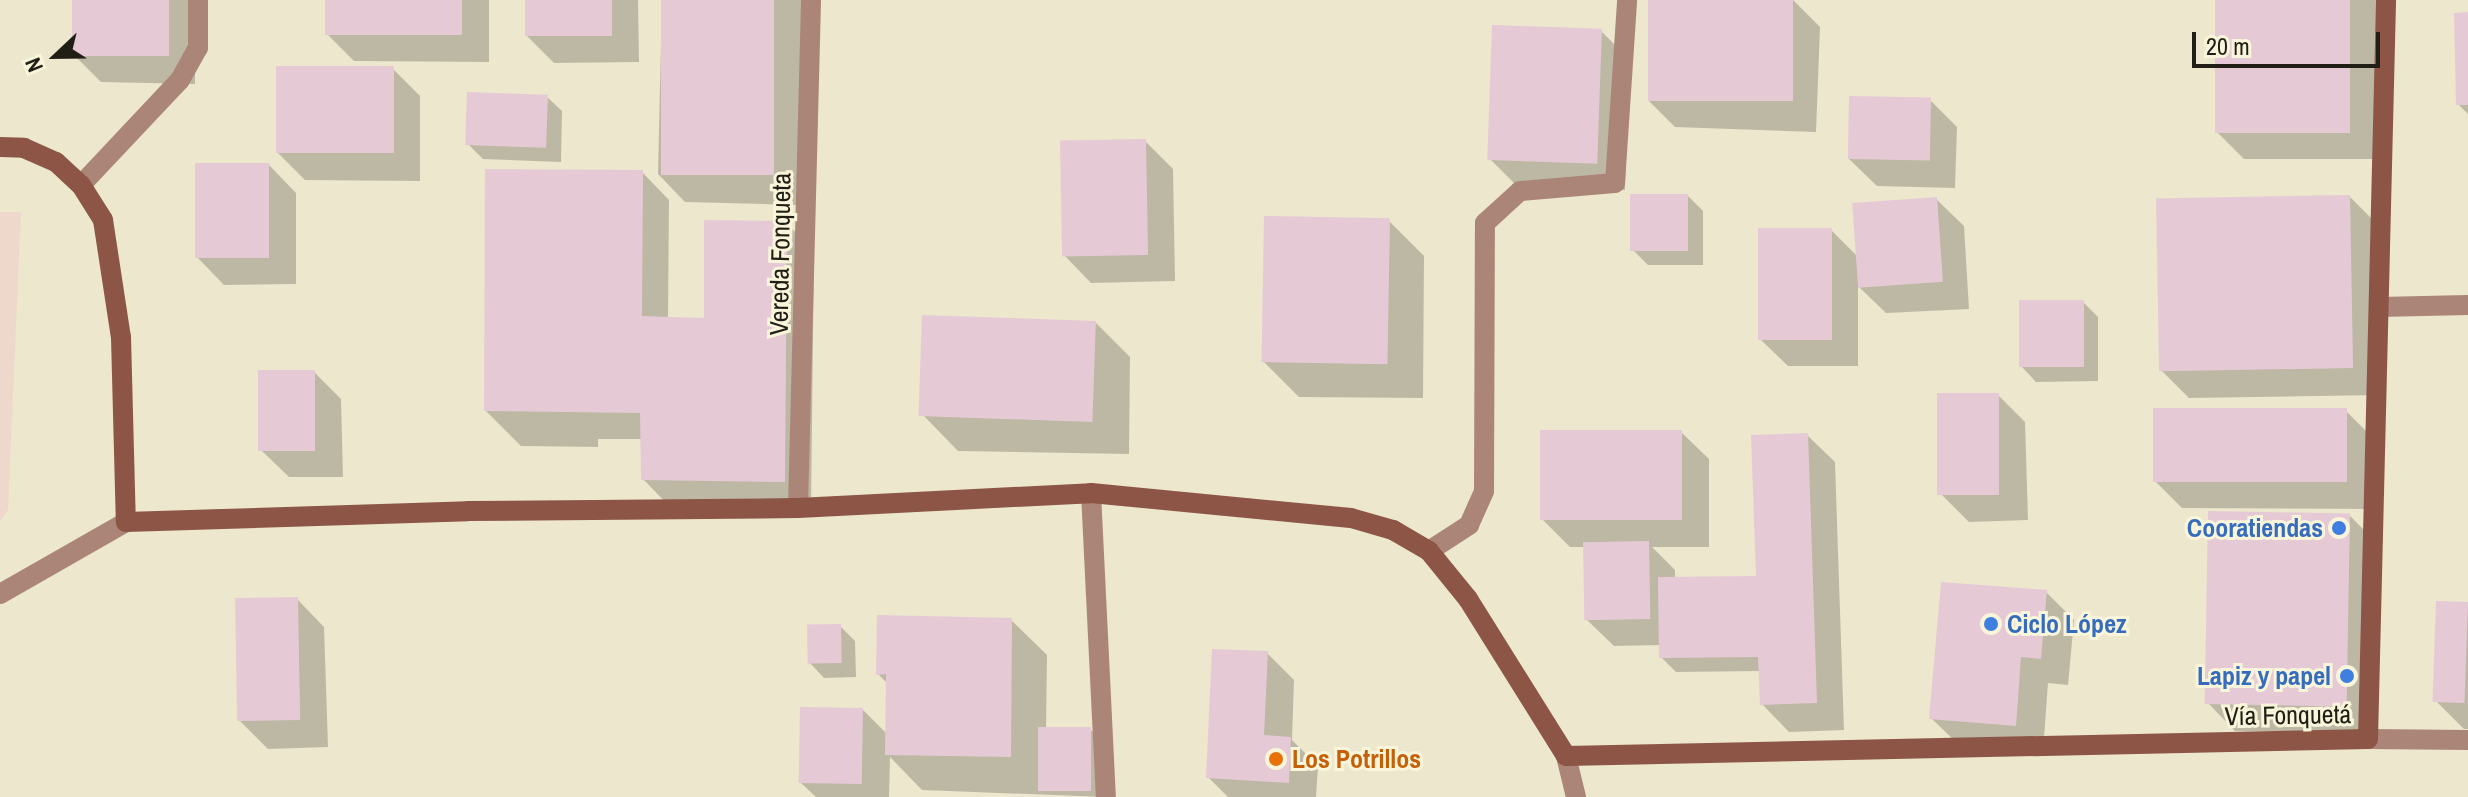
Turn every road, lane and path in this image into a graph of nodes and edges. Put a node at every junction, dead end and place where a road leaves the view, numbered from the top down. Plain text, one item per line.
1 (198, 0) edge
2 (811, 0) edge
3 (1627, 0) edge
4 (2386, 0) edge
5 (0, 147) edge
6 (81, 185) junction
7 (2468, 305) edge
8 (2379, 307) junction
9 (1091, 493) junction
10 (798, 508) junction
11 (126, 522) junction
12 (1429, 551) junction
13 (0, 594) edge
14 (2368, 739) junction
15 (2468, 740) edge
16 (1566, 756) junction
17 (1106, 797) edge
18 (1576, 797) edge

1 - 6 street
2 - 10 street, Vereda Fonqueta
3 - 12 street
4 - 8 street, Vía Fonquetá
5 - 6 street
6 - 11 street
7 - 8 street
8 - 14 street, Vía Fonquetá
9 - 10 street
9 - 12 street
9 - 17 street
10 - 11 street
11 - 13 street
12 - 16 street
14 - 15 street
14 - 16 street, Vía Fonquetá
16 - 18 street

